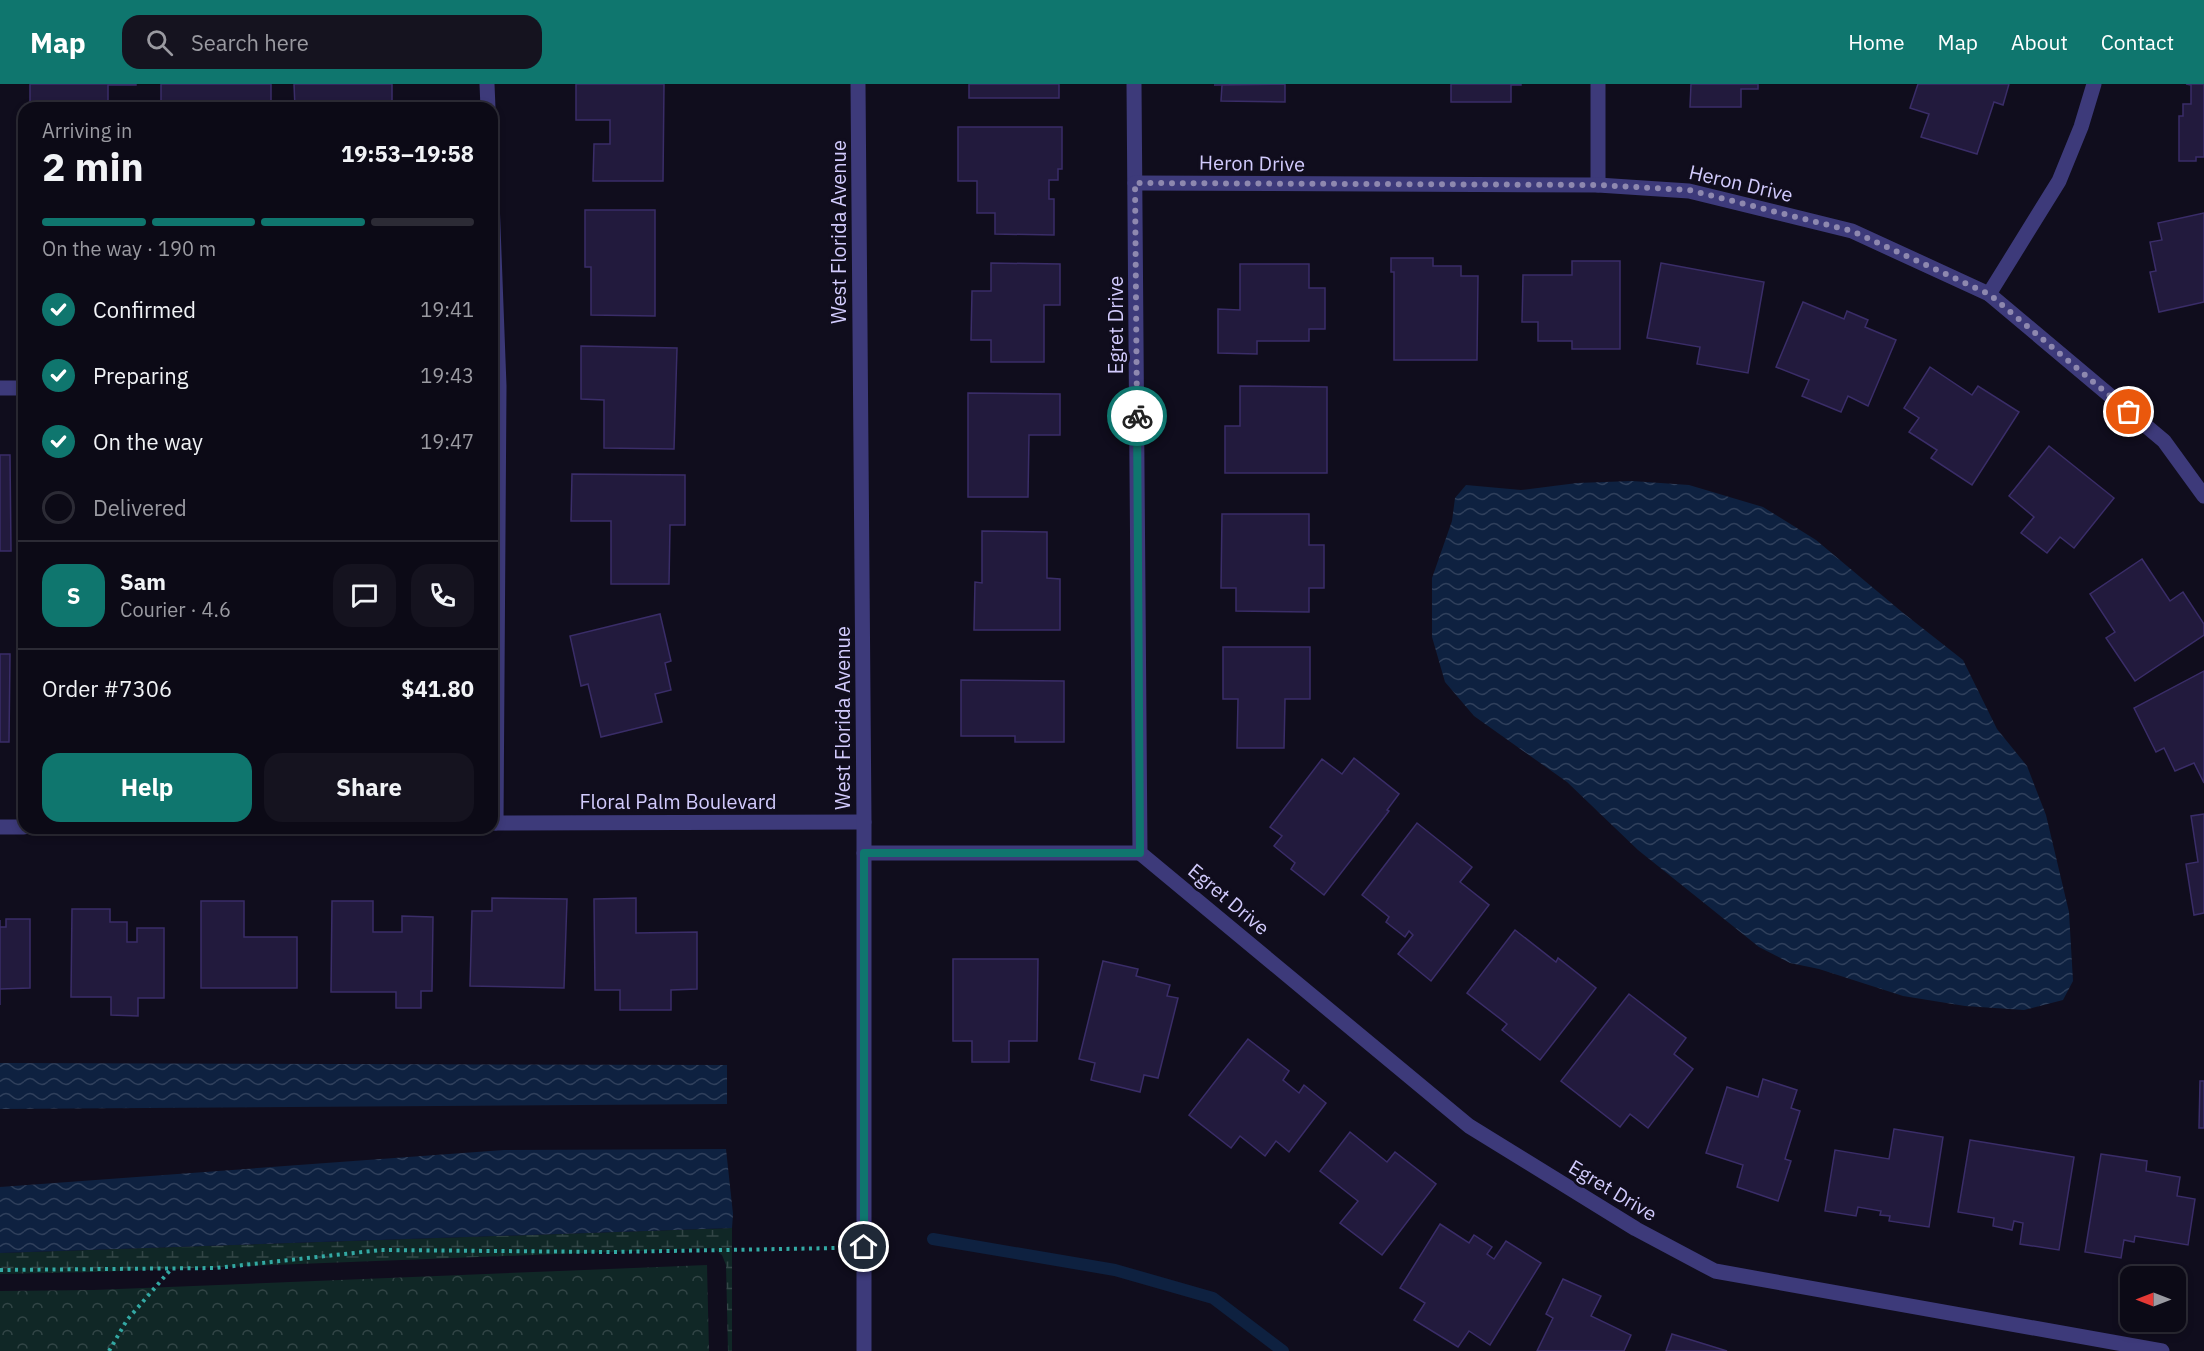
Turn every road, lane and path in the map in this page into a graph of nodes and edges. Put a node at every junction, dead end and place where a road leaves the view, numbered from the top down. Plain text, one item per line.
1 (487, 84) edge
2 (858, 84) edge
3 (1134, 84) edge
4 (1598, 84) edge
5 (2094, 84) edge
6 (488, 102) edge
7 (1135, 183) junction
8 (1598, 185) junction
9 (1989, 294) junction
10 (0, 388) edge
11 (18, 388) edge
12 (2204, 496) edge
13 (864, 822) junction
14 (498, 823) edge
15 (0, 827) edge
16 (18, 827) edge
17 (864, 853) junction
18 (1140, 853) junction
19 (864, 1247) junction
20 (173, 1268) junction
21 (0, 1270) edge
22 (109, 1351) edge
23 (864, 1351) edge
24 (2162, 1351) edge

1 - 6 street
2 - 13 street, West Florida Avenue
3 - 7 street, Egret Drive
4 - 8 street
5 - 9 street
7 - 8 street, Heron Drive
7 - 18 street, Egret Drive
8 - 9 street, Heron Drive
9 - 12 street, Heron Drive
10 - 11 street
13 - 14 street, Floral Palm Boulevard
13 - 17 street, West Florida Avenue
15 - 16 street
17 - 18 street
17 - 19 street, West Florida Avenue
18 - 24 street, Egret Drive
19 - 20 path
19 - 23 street, West Florida Avenue
20 - 21 path
20 - 22 path

